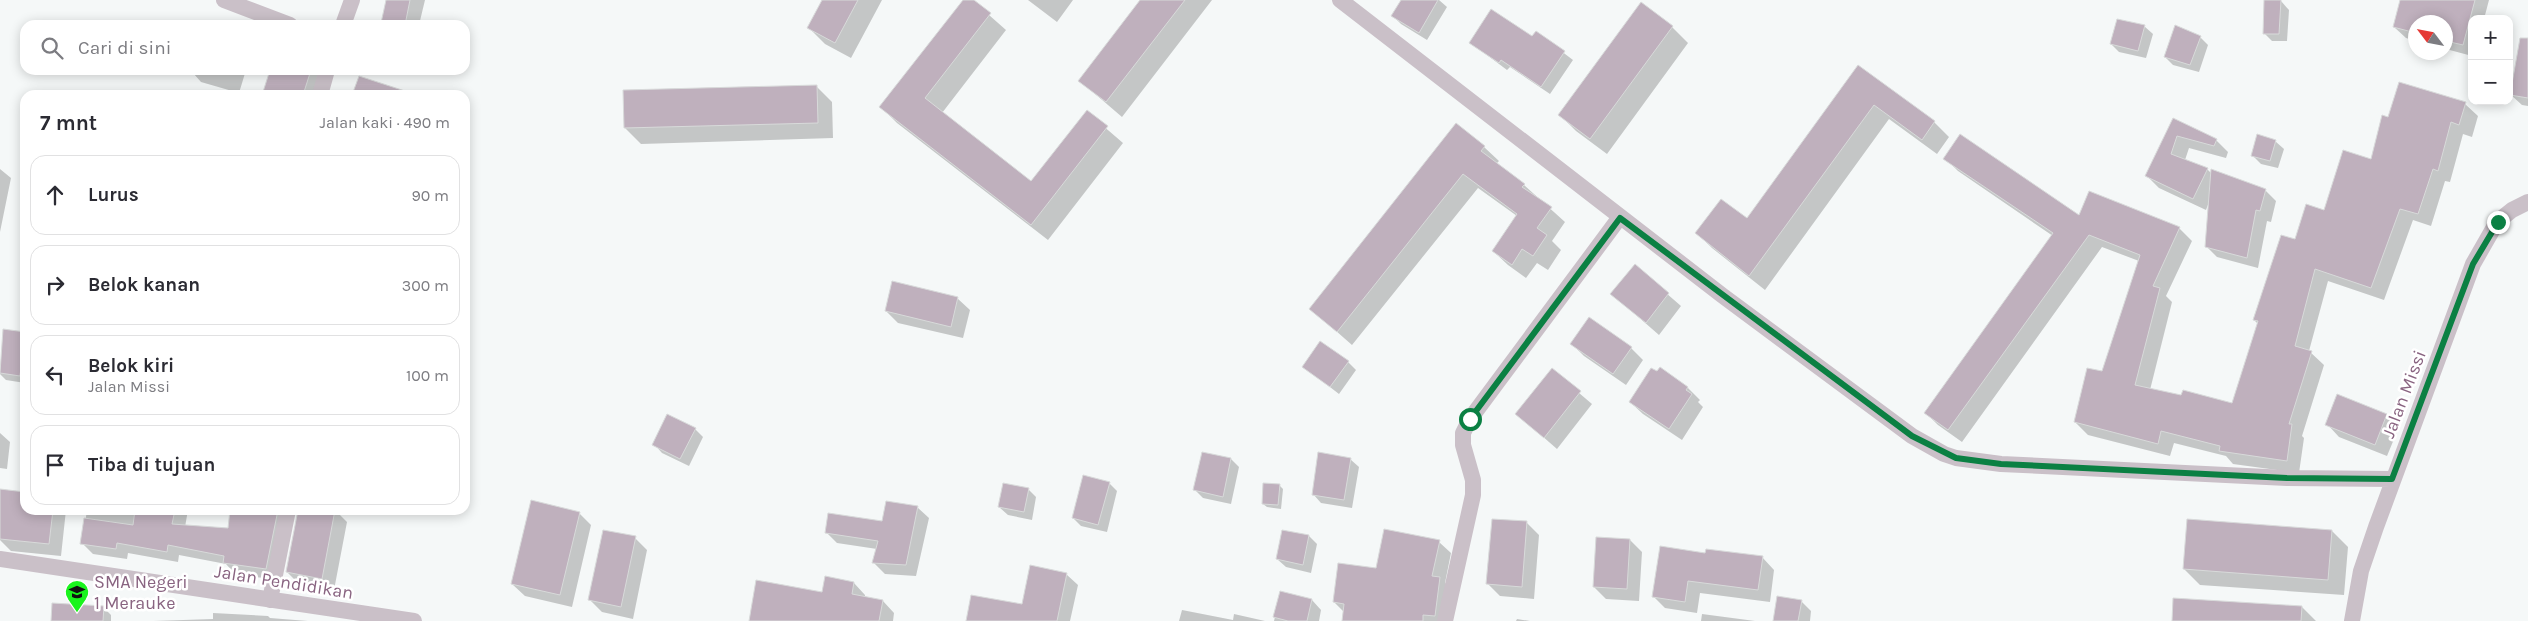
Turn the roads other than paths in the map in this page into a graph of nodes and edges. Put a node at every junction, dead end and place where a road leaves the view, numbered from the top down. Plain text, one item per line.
1 (224, 0) edge
2 (352, 0) edge
3 (1340, 0) edge
4 (277, 20) edge
5 (346, 20) edge
6 (326, 75) edge
7 (321, 90) edge
8 (2528, 202) edge
9 (1620, 218) junction
10 (2392, 479) junction
11 (287, 515) edge
12 (0, 559) edge
13 (270, 600) junction
14 (384, 619) edge
15 (414, 621) edge
16 (1445, 621) edge
17 (2352, 621) edge

1 - 4 street
2 - 5 street
3 - 9 street
6 - 7 street
8 - 10 street, Jalan Missi
9 - 10 street
9 - 16 street
10 - 17 street, Jalan Missi
11 - 13 street
12 - 13 street, Jalan Pendidikan
13 - 14 street, Jalan Pendidikan
14 - 15 street, Jalan Pendidikan

